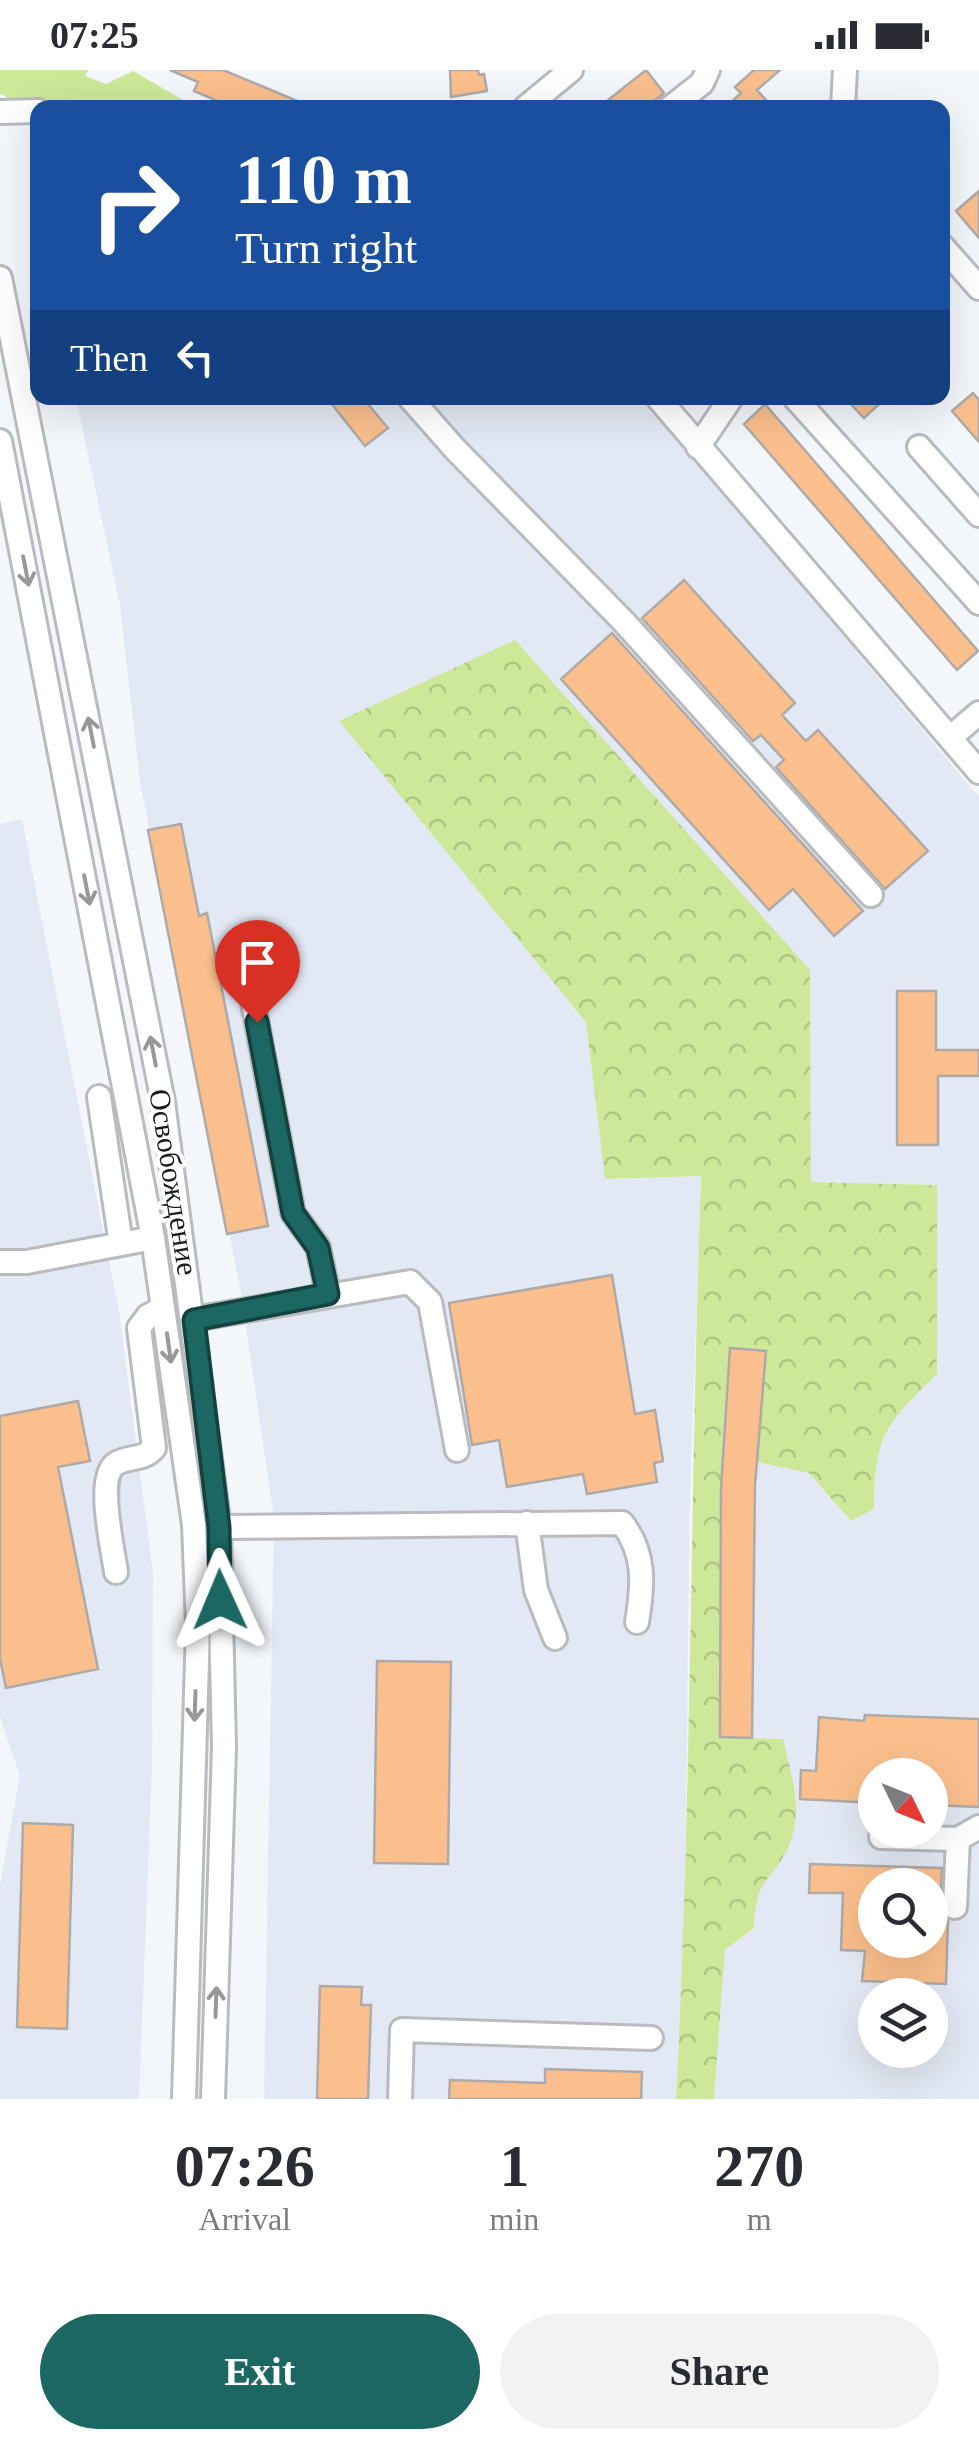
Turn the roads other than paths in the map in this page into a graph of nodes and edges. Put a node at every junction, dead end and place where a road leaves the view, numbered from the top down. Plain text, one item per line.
1 (571, 70) edge
2 (708, 70) edge
3 (845, 70) edge
4 (535, 100) edge
5 (680, 100) edge
6 (843, 100) edge
7 (30, 111) edge
8 (0, 112) edge
9 (950, 255) edge
10 (0, 278) edge
11 (979, 288) edge
12 (416, 405) edge
13 (664, 405) edge
14 (726, 405) edge
15 (801, 405) edge
16 (0, 441) edge
17 (698, 447) junction
18 (919, 447) dead end
19 (979, 515) edge
20 (979, 603) edge
21 (979, 713) edge
22 (951, 738) junction
23 (979, 772) edge
24 (870, 896) dead end
25 (242, 945) dead end
26 (98, 1097) dead end
27 (153, 1238) junction
28 (120, 1244) junction
29 (0, 1262) edge
30 (328, 1294) junction
31 (163, 1308) junction
32 (194, 1320) junction
33 (457, 1450) dead end
34 (527, 1522) junction
35 (219, 1527) junction
36 (116, 1572) dead end
37 (637, 1622) dead end
38 (555, 1638) dead end
39 (969, 1833) edge
40 (955, 1907) dead end
41 (651, 2038) dead end
42 (184, 2099) edge
43 (214, 2099) edge
44 (400, 2099) edge

1 - 4 street
2 - 5 street
3 - 6 street
7 - 8 street
9 - 11 street
32 -> 10 street, Освобождение
12 - 24 street
13 - 17 street
14 - 17 street
15 - 20 street
16 -> 27 street, Освобождение
17 - 22 street
18 - 19 street
21 - 22 street
22 - 23 street
25 - 30 street
26 - 28 street
27 - 28 street
27 - 31 street, Освобождение
28 - 29 street
30 - 32 street
30 - 33 street
31 - 36 street
31 -> 42 street, Освобождение
32 - 35 street, Освобождение
34 - 35 street
34 - 37 street
34 - 38 street
43 -> 35 street, Освобождение
39 - 40 street
41 - 44 street

